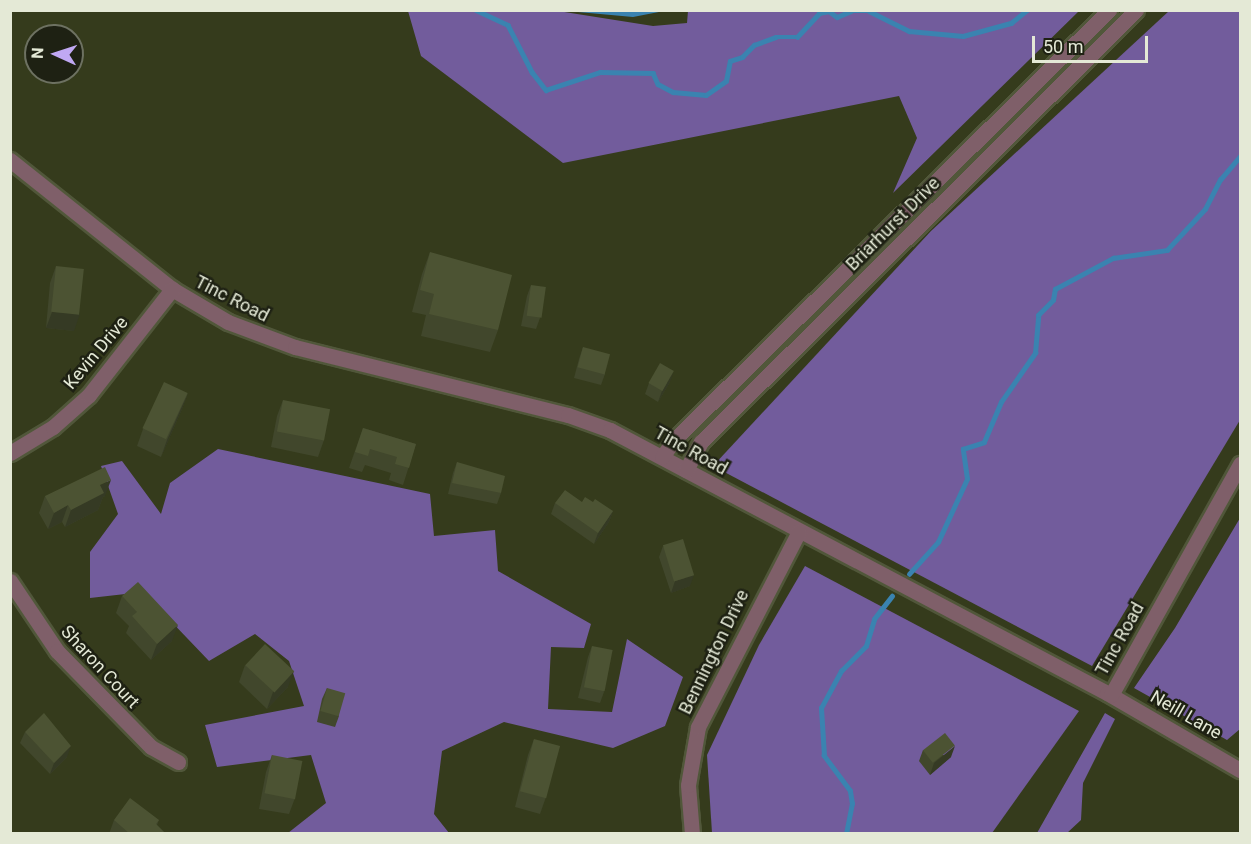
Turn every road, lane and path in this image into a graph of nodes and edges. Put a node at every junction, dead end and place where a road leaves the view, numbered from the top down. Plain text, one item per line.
1 (1108, 10) edge
2 (1136, 10) edge
3 (10, 160) edge
4 (172, 289) junction
5 (10, 453) edge
6 (662, 457) junction
7 (1240, 464) edge
8 (686, 470) junction
9 (799, 531) junction
10 (10, 581) edge
11 (1111, 695) junction
12 (178, 762) dead end
13 (1239, 766) edge
14 (692, 834) edge

1 - 6 street, Briarhurst Drive
2 - 8 street, Briarhurst Drive
3 - 4 street, Tinc Road
4 - 5 street, Kevin Drive
4 - 6 street, Tinc Road
6 - 8 street, Tinc Road
7 - 11 street, Tinc Road
8 - 9 street, Tinc Road
9 - 11 street, Tinc Road
9 - 14 street, Bennington Drive
10 - 12 street, Sharon Court
11 - 13 street, Neill Lane

